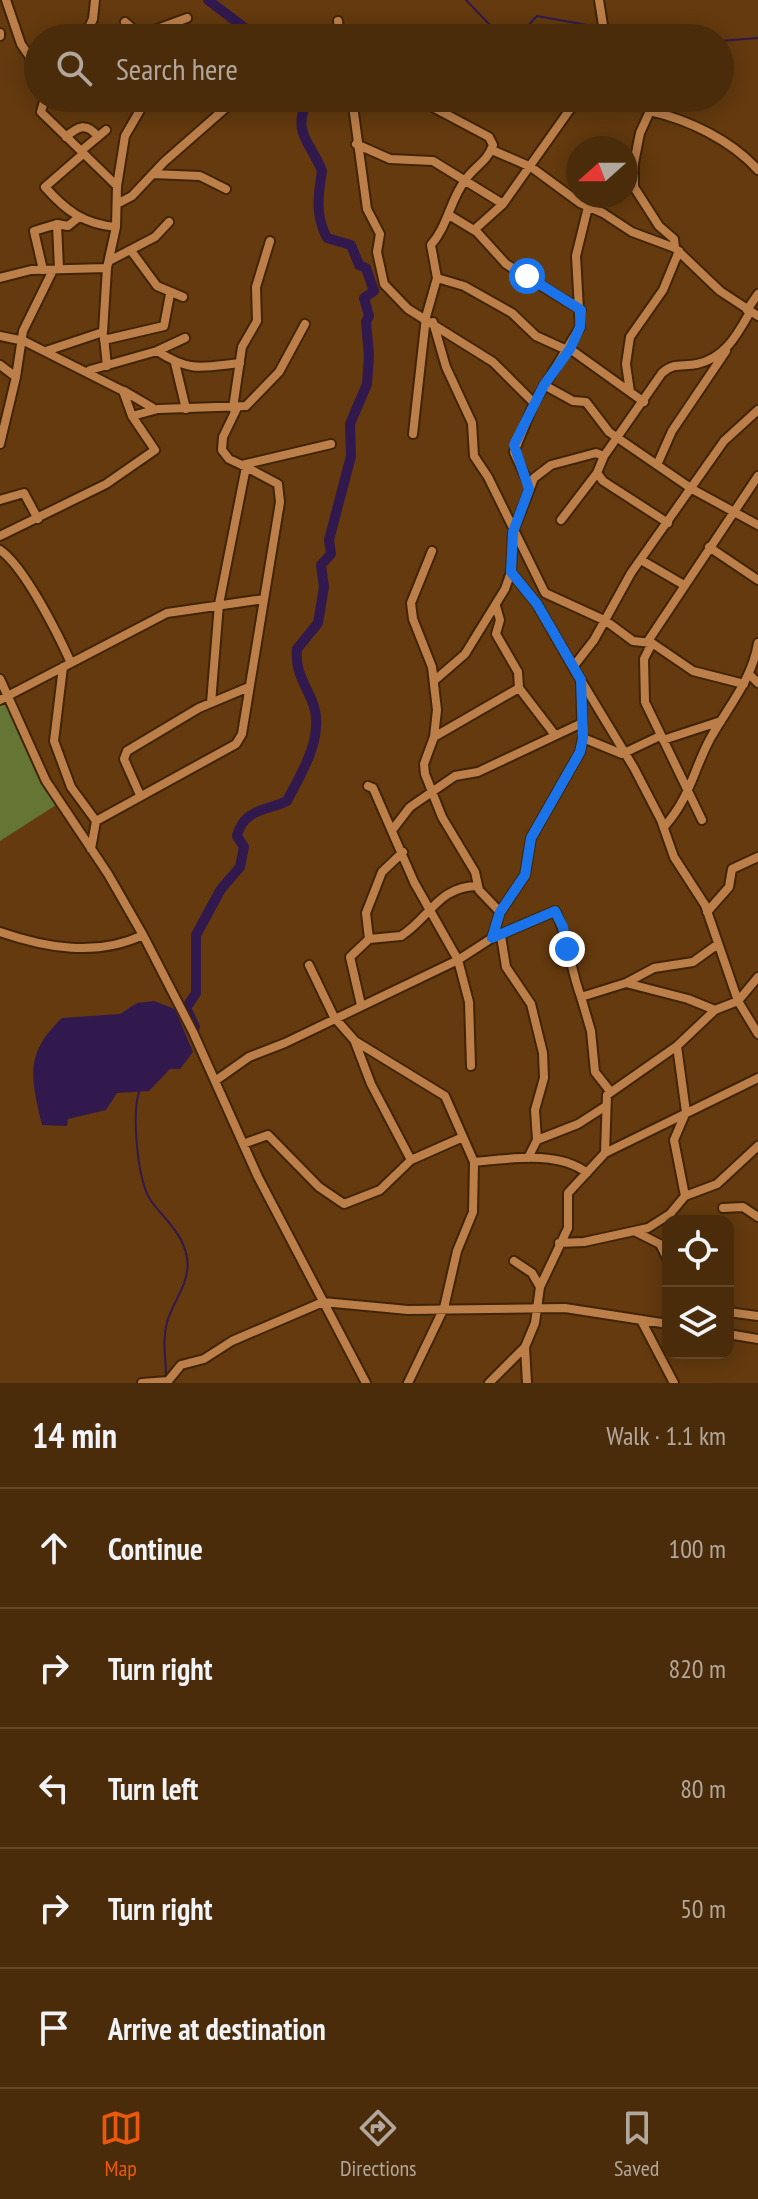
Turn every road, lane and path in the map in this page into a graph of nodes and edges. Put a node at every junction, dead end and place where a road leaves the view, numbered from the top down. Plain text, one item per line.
1 (6, 0) edge
2 (95, 0) edge
3 (599, 0) edge
4 (187, 18) dead end
5 (338, 21) dead end
6 (125, 22) dead end
7 (91, 24) edge
8 (128, 24) edge
9 (172, 24) edge
10 (338, 24) edge
11 (603, 24) edge
12 (24, 48) edge
13 (41, 112) edge
14 (139, 112) edge
15 (222, 112) edge
16 (355, 112) edge
17 (442, 112) edge
18 (568, 112) edge
19 (650, 112) edge
20 (653, 112) edge
21 (66, 137) junction
22 (356, 144) junction
23 (492, 150) junction
24 (82, 153) junction
25 (531, 167) junction
26 (758, 170) edge
27 (153, 174) junction
28 (466, 179) junction
29 (117, 186) junction
30 (226, 189) dead end
31 (566, 192) edge
32 (117, 204) junction
33 (503, 204) junction
34 (588, 208) edge
35 (590, 208) edge
36 (449, 215) junction
37 (79, 217) junction
38 (169, 222) dead end
39 (57, 224) junction
40 (116, 227) junction
41 (474, 230) junction
42 (270, 241) dead end
43 (677, 249) junction
44 (132, 252) junction
45 (108, 264) junction
46 (52, 270) junction
47 (0, 278) edge
48 (437, 278) junction
49 (170, 294) junction
50 (758, 294) edge
51 (183, 297) dead end
52 (581, 310) junction
53 (752, 313) edge
54 (430, 320) junction
55 (305, 324) dead end
56 (0, 336) edge
57 (104, 336) junction
58 (185, 338) dead end
59 (24, 341) junction
60 (569, 350) junction
61 (46, 351) junction
62 (157, 351) junction
63 (726, 351) junction
64 (175, 363) junction
65 (240, 363) junction
66 (0, 365) edge
67 (107, 366) junction
68 (89, 371) junction
69 (16, 377) junction
70 (544, 385) junction
71 (123, 391) junction
72 (630, 392) junction
73 (4, 400) edge
74 (644, 402) junction
75 (534, 403) junction
76 (235, 408) junction
77 (158, 409) junction
78 (186, 409) junction
79 (758, 410) edge
80 (132, 416) junction
81 (413, 434) dead end
82 (618, 437) junction
83 (0, 444) edge
84 (331, 444) dead end
85 (604, 456) junction
86 (657, 465) junction
87 (244, 466) junction
88 (597, 473) junction
89 (758, 476) edge
90 (529, 485) junction
91 (692, 489) junction
92 (0, 500) edge
93 (733, 511) junction
94 (38, 519) junction
95 (561, 520) dead end
96 (668, 523) junction
97 (758, 525) edge
98 (513, 532) junction
99 (0, 536) edge
100 (709, 547) junction
101 (0, 550) edge
102 (432, 551) dead end
103 (641, 560) junction
104 (511, 572) junction
105 (758, 580) edge
106 (684, 585) junction
107 (264, 599) junction
108 (219, 604) junction
109 (496, 606) junction
110 (606, 621) junction
111 (650, 642) junction
112 (758, 643) edge
113 (67, 665) junction
114 (573, 667) junction
115 (749, 674) junction
116 (0, 679) edge
117 (435, 680) junction
118 (581, 680) junction
119 (758, 683) edge
120 (744, 684) junction
121 (249, 687) junction
122 (519, 688) junction
123 (4, 698) edge
124 (211, 703) junction
125 (721, 721) junction
126 (582, 723) junction
127 (555, 735) junction
128 (434, 737) junction
129 (583, 738) junction
130 (662, 738) junction
131 (625, 753) junction
132 (368, 786) dead end
133 (433, 792) junction
134 (140, 795) junction
135 (689, 795) junction
136 (702, 820) dead end
137 (96, 821) junction
138 (664, 827) junction
139 (393, 829) junction
140 (91, 849) junction
141 (403, 852) junction
142 (758, 857) edge
143 (478, 886) junction
144 (429, 908) junction
145 (500, 912) junction
146 (707, 912) junction
147 (0, 932) edge
148 (143, 935) junction
149 (496, 937) junction
150 (369, 939) junction
151 (718, 944) junction
152 (458, 960) junction
153 (309, 965) dead end
154 (758, 977) edge
155 (626, 983) junction
156 (581, 997) junction
157 (738, 1001) junction
158 (361, 1005) junction
159 (715, 1010) junction
160 (334, 1017) junction
161 (758, 1034) edge
162 (355, 1041) junction
163 (677, 1046) junction
164 (471, 1066) dead end
165 (758, 1078) edge
166 (215, 1081) junction
167 (610, 1091) junction
168 (606, 1106) junction
169 (686, 1112) junction
170 (463, 1137) junction
171 (537, 1140) junction
172 (243, 1144) junction
173 (758, 1146) edge
174 (605, 1153) junction
175 (528, 1158) junction
176 (411, 1160) junction
177 (474, 1162) junction
178 (587, 1173) junction
179 (685, 1196) junction
180 (723, 1208) dead end
181 (758, 1217) edge
182 (636, 1232) junction
183 (559, 1243) junction
184 (662, 1248) edge
185 (514, 1261) dead end
186 (540, 1287) junction
187 (323, 1302) junction
188 (535, 1307) junction
189 (444, 1308) junction
190 (734, 1313) edge
191 (758, 1316) edge
192 (641, 1320) junction
193 (662, 1323) edge
194 (734, 1335) edge
195 (758, 1339) edge
196 (525, 1347) junction
197 (142, 1383) edge
198 (366, 1383) edge
199 (408, 1383) edge
200 (489, 1383) edge
201 (527, 1383) edge
202 (674, 1383) edge

1 - 12 street
2 - 7 street
3 - 11 street
4 - 9 street
5 - 10 street
6 - 8 street
13 - 21 street
14 - 29 street
15 - 27 street
16 - 22 street
17 - 23 street
18 - 25 street
19 - 43 street
20 - 26 street
21 - 24 street
21 - 24 street
22 - 28 street
22 - 54 street
23 - 25 street
23 - 28 street
24 - 29 street
24 - 37 street
25 - 31 street
25 - 33 street
27 - 30 street
27 - 32 street
28 - 33 street
28 - 36 street
29 - 32 street
32 - 40 street
33 - 41 street
34 - 52 street
35 - 43 street
36 - 41 street
36 - 48 street
37 - 39 street
37 - 40 street
38 - 44 street
39 - 46 street
39 - 46 street
40 - 45 street
41 - 52 street
42 - 65 street
43 - 53 street
43 - 72 street
44 - 45 street
44 - 49 street
45 - 46 street
45 - 57 street
46 - 47 street
46 - 59 street
48 - 54 street
48 - 60 street
49 - 51 street
49 - 57 street
50 - 53 street
52 - 60 street
53 - 63 street
54 - 75 street
54 - 81 street
54 - 98 street
55 - 76 street
56 - 59 street
57 - 61 street
57 - 67 street
58 - 62 street
59 - 61 street
59 - 69 street
60 - 70 street
60 - 72 street
61 - 68 street
62 - 64 street
62 - 67 street
63 - 74 street
63 - 86 street
64 - 65 street
64 - 78 street
65 - 76 street
66 - 69 street
67 - 68 street
68 - 71 street
69 - 73 street
70 - 75 street
70 - 82 street
71 - 77 street
71 - 80 street
72 - 74 street
73 - 83 street
74 - 82 street
75 - 90 street
76 - 78 street
76 - 87 street
77 - 78 street
77 - 80 street
79 - 91 street
80 - 94 street
82 - 85 street
82 - 86 street
84 - 87 street
85 - 88 street
85 - 90 street
86 - 91 street
87 - 107 street
87 - 108 street
88 - 95 street
88 - 96 street
89 - 93 street
90 - 98 street
91 - 93 street
91 - 96 street
92 - 94 street
93 - 97 street
93 - 100 street
94 - 99 street
96 - 103 street
98 - 104 street
98 - 110 street
100 - 105 street
100 - 106 street
101 - 113 street
102 - 117 street
103 - 106 street
103 - 110 street
104 - 109 street
104 - 114 street
106 - 111 street
107 - 108 street
107 - 121 street
108 - 113 street
108 - 124 street
109 - 117 street
109 - 122 street
110 - 111 street
110 - 114 street
111 - 120 street
111 - 130 street
112 - 115 street
113 - 123 street
113 - 137 street
114 - 118 street
115 - 119 street
115 - 120 street
116 - 123 street
117 - 128 street
118 - 126 street
118 - 131 street
120 - 125 street
121 - 124 street
121 - 134 street
122 - 127 street
122 - 128 street
123 - 140 street
124 - 134 street
125 - 130 street
125 - 135 street
126 - 127 street
126 - 129 street
127 - 133 street
128 - 133 street
129 - 131 street
129 - 145 street
130 - 131 street
130 - 135 street
131 - 138 street
132 - 139 street
133 - 139 street
133 - 143 street
134 - 137 street
135 - 136 street
135 - 138 street
137 - 140 street
138 - 146 street
139 - 141 street
140 - 148 street
141 - 144 street
141 - 150 street
142 - 146 street
143 - 144 street
143 - 145 street
144 - 150 street
144 - 152 street
145 - 149 street
146 - 151 street
147 - 148 street
148 - 166 street
149 - 152 street
149 - 156 street
149 - 171 street
150 - 158 street
151 - 155 street
151 - 157 street
152 - 158 street
152 - 164 street
153 - 160 street
154 - 157 street
155 - 156 street
155 - 159 street
156 - 167 street
157 - 159 street
157 - 161 street
158 - 160 street
159 - 163 street
160 - 162 street
160 - 166 street
162 - 170 street
162 - 176 street
163 - 167 street
163 - 169 street
165 - 169 street
166 - 172 street
167 - 168 street
168 - 171 street
168 - 174 street
169 - 174 street
169 - 179 street
170 - 176 street
170 - 177 street
171 - 175 street
172 - 176 street
172 - 187 street
173 - 179 street
174 - 178 street
175 - 177 street
175 - 178 street
177 - 189 street
178 - 183 street
179 - 182 street
180 - 181 street
182 - 183 street
182 - 184 street
183 - 186 street
185 - 186 street
186 - 188 street
187 - 189 street
187 - 197 street
187 - 198 street
188 - 189 street
188 - 192 street
188 - 196 street
189 - 199 street
190 - 191 street
192 - 193 street
192 - 202 street
194 - 195 street
196 - 200 street
196 - 201 street

